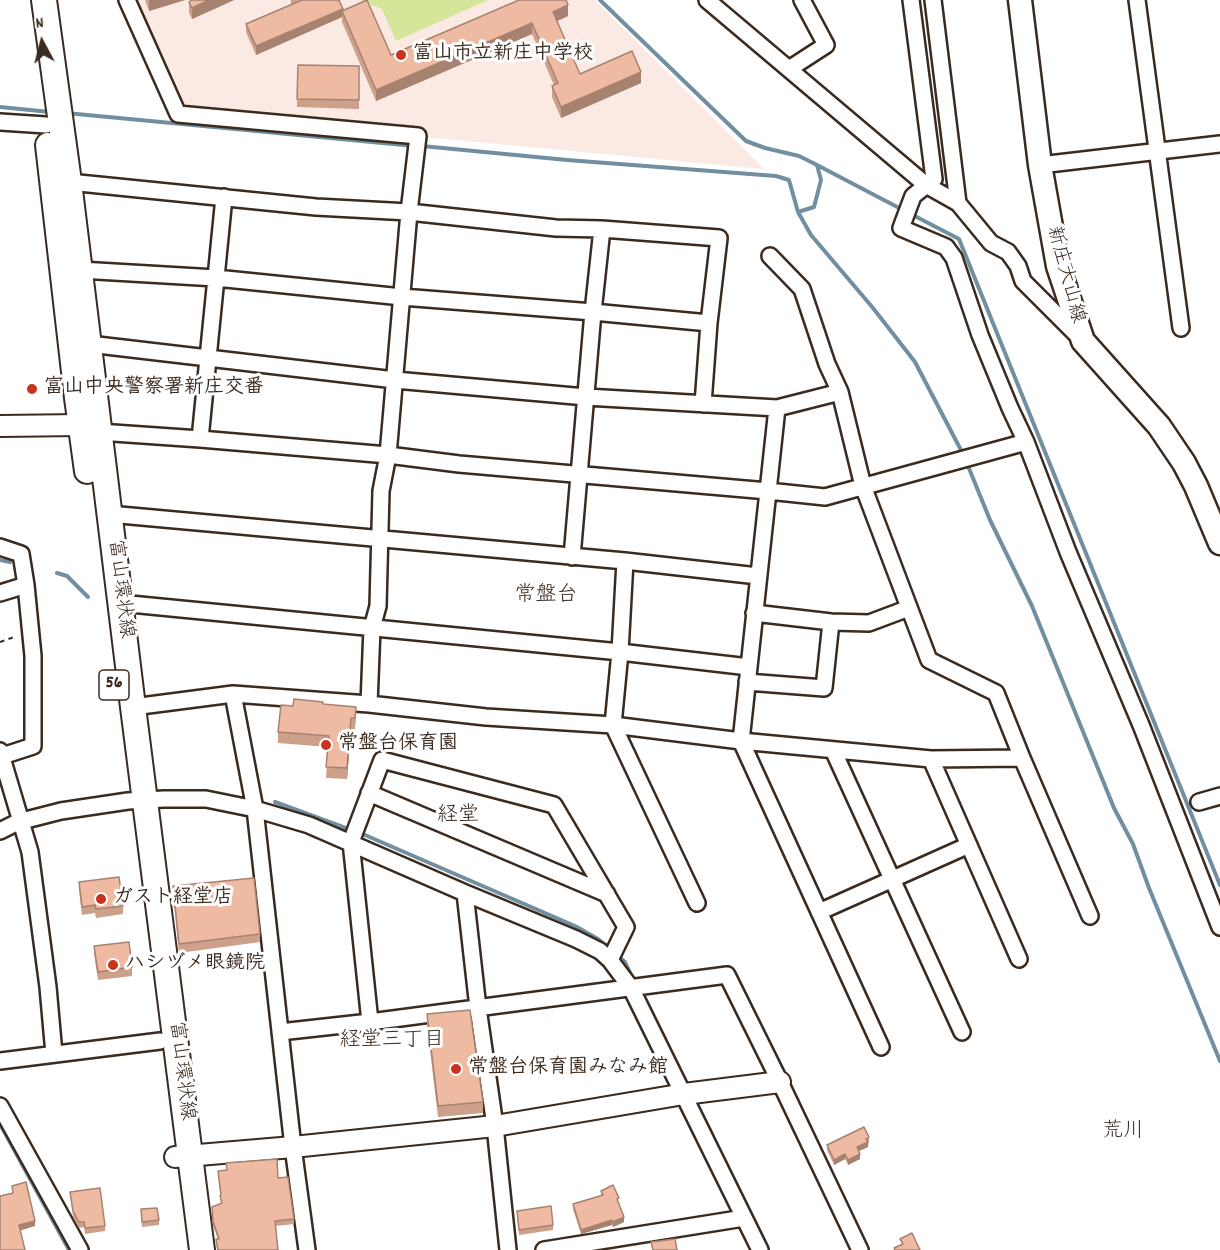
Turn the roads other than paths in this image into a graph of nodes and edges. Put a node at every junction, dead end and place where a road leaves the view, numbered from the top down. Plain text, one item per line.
1 (30, 0) edge
2 (44, 0) edge
3 (128, 0) edge
4 (707, 0) edge
5 (802, 0) edge
6 (912, 0) edge
7 (933, 0) edge
8 (1020, 0) edge
9 (1137, 0) edge
10 (789, 69) junction
11 (51, 113) junction
12 (0, 122) edge
13 (1220, 144) edge
14 (1157, 151) junction
15 (1040, 165) junction
16 (69, 182) junction
17 (926, 185) junction
18 (224, 197) junction
19 (958, 203) junction
20 (409, 212) junction
21 (602, 229) junction
22 (770, 256) dead end
23 (80, 270) junction
24 (216, 278) junction
25 (402, 297) junction
26 (593, 312) junction
27 (709, 323) junction
28 (1180, 328) dead end
29 (1083, 341) junction
30 (89, 344) junction
31 (208, 358) junction
32 (395, 380) junction
33 (840, 392) junction
34 (586, 397) junction
35 (703, 404) junction
36 (777, 408) junction
37 (0, 426) edge
38 (90, 429) junction
39 (200, 439) junction
40 (1026, 442) junction
41 (388, 455) junction
42 (579, 474) junction
43 (863, 486) junction
44 (768, 491) junction
45 (109, 514) junction
46 (380, 539) junction
47 (1220, 543) edge
48 (0, 547) edge
49 (572, 557) junction
50 (625, 561) junction
51 (758, 576) junction
52 (26, 585) junction
53 (0, 593) edge
54 (120, 603) junction
55 (909, 608) junction
56 (754, 613) junction
57 (831, 622) junction
58 (372, 628) junction
59 (620, 652) junction
60 (748, 674) junction
61 (233, 694) junction
62 (369, 704) junction
63 (133, 707) junction
64 (613, 725) junction
65 (741, 741) junction
66 (833, 750) junction
67 (1, 753) edge
68 (1022, 758) junction
69 (931, 759) junction
70 (369, 794) junction
71 (1220, 796) edge
72 (136, 800) junction
73 (1199, 802) dead end
74 (255, 808) junction
75 (21, 822) junction
76 (0, 831) edge
77 (351, 842) junction
78 (969, 845) junction
79 (892, 879) junction
80 (465, 893) junction
81 (606, 894) junction
82 (697, 903) dead end
83 (819, 912) junction
84 (1090, 916) dead end
85 (1220, 927) edge
86 (1019, 959) dead end
87 (610, 960) junction
88 (631, 988) junction
89 (478, 1008) junction
90 (370, 1022) junction
91 (280, 1032) junction
92 (962, 1032) dead end
93 (160, 1041) junction
94 (881, 1047) dead end
95 (54, 1054) junction
96 (0, 1061) edge
97 (780, 1082) junction
98 (684, 1094) junction
99 (0, 1106) edge
100 (495, 1126) junction
101 (293, 1147) junction
102 (183, 1156) junction
103 (744, 1218) junction
104 (80, 1250) edge
105 (186, 1250) edge
106 (202, 1250) edge
107 (307, 1250) edge
108 (508, 1250) edge
109 (544, 1250) edge
110 (760, 1250) edge
111 (860, 1250) edge

1 - 11 main road, 富山環状線 / 56
2 - 11 main road, 富山環状線 / 56
3 - 20 street
4 - 10 street
5 - 10 street
6 - 17 street
7 - 19 street
8 - 15 main road, 新庄大山線
9 - 14 street
10 - 17 street
11 - 12 street
11 - 16 main road, 富山環状線 / 56
11 - 38 main road, 富山環状線 / 56
13 - 14 street
14 - 15 street
14 - 28 street
15 - 29 main road, 新庄大山線
16 - 18 street
16 - 23 main road, 富山環状線 / 56
17 - 19 street
17 - 40 street
18 - 20 street
18 - 24 street
19 - 29 street
20 - 21 street
20 - 25 street
21 - 26 street
21 - 27 street
22 - 33 street
23 - 24 street
23 - 30 main road, 富山環状線 / 56
24 - 25 street
24 - 31 street
25 - 26 street
25 - 32 street
26 - 27 street
26 - 34 street
27 - 35 street
29 - 47 main road, 新庄大山線
30 - 31 street
30 - 38 main road, 富山環状線 / 56
31 - 32 street
31 - 39 street
32 - 34 street
32 - 41 street
33 - 36 street
33 - 43 street
34 - 35 street
34 - 42 street
35 - 36 street
36 - 44 street
37 - 38 street
38 - 39 street
38 - 45 main road, 富山環状線 / 56
38 - 72 main road, 富山環状線 / 56
39 - 41 street
40 - 43 street
40 - 85 street
41 - 42 street
41 - 46 street
42 - 44 street
42 - 49 street
43 - 44 street
43 - 55 street
44 - 51 street
45 - 46 street
45 - 54 main road, 富山環状線 / 56
46 - 49 street
46 - 58 street
48 - 52 street
49 - 50 street
50 - 51 street
50 - 59 street
51 - 56 street
52 - 53 street
52 - 67 street
54 - 58 street
54 - 63 main road, 富山環状線 / 56
55 - 57 street
55 - 68 street
56 - 57 street
56 - 60 street
57 - 60 street
58 - 59 street
58 - 62 street
59 - 60 street
59 - 64 street
60 - 65 street
61 - 62 street
61 - 63 street
61 - 74 street
62 - 64 street
63 - 72 main road, 富山環状線 / 56
64 - 65 street
64 - 82 street
65 - 66 street
65 - 83 street
66 - 69 street
66 - 79 street
67 - 75 street
68 - 69 street
68 - 84 street
69 - 78 street
70 - 77 street
70 - 81 street
70 - 81 street
71 - 73 street
72 - 74 street
72 - 75 street
72 - 93 main road, 富山環状線 / 56
72 - 102 main road, 富山環状線 / 56
74 - 77 street
74 - 91 street
75 - 76 street
75 - 95 street
77 - 80 street
77 - 90 street
78 - 79 street
78 - 86 street
79 - 83 street
79 - 92 street
80 - 87 street
80 - 89 street
81 - 87 street
83 - 94 street
87 - 88 street
88 - 89 street
88 - 97 street
88 - 98 street
89 - 90 street
89 - 100 street
90 - 91 street
91 - 101 street
93 - 95 street
93 - 102 main road, 富山環状線 / 56
95 - 96 street
97 - 98 street
97 - 111 street
98 - 100 street
98 - 103 street
99 - 104 street
100 - 101 street
100 - 108 street
101 - 102 street
101 - 107 street
102 - 105 main road, 富山環状線 / 56
102 - 106 main road, 富山環状線 / 56
103 - 109 street
103 - 110 street

